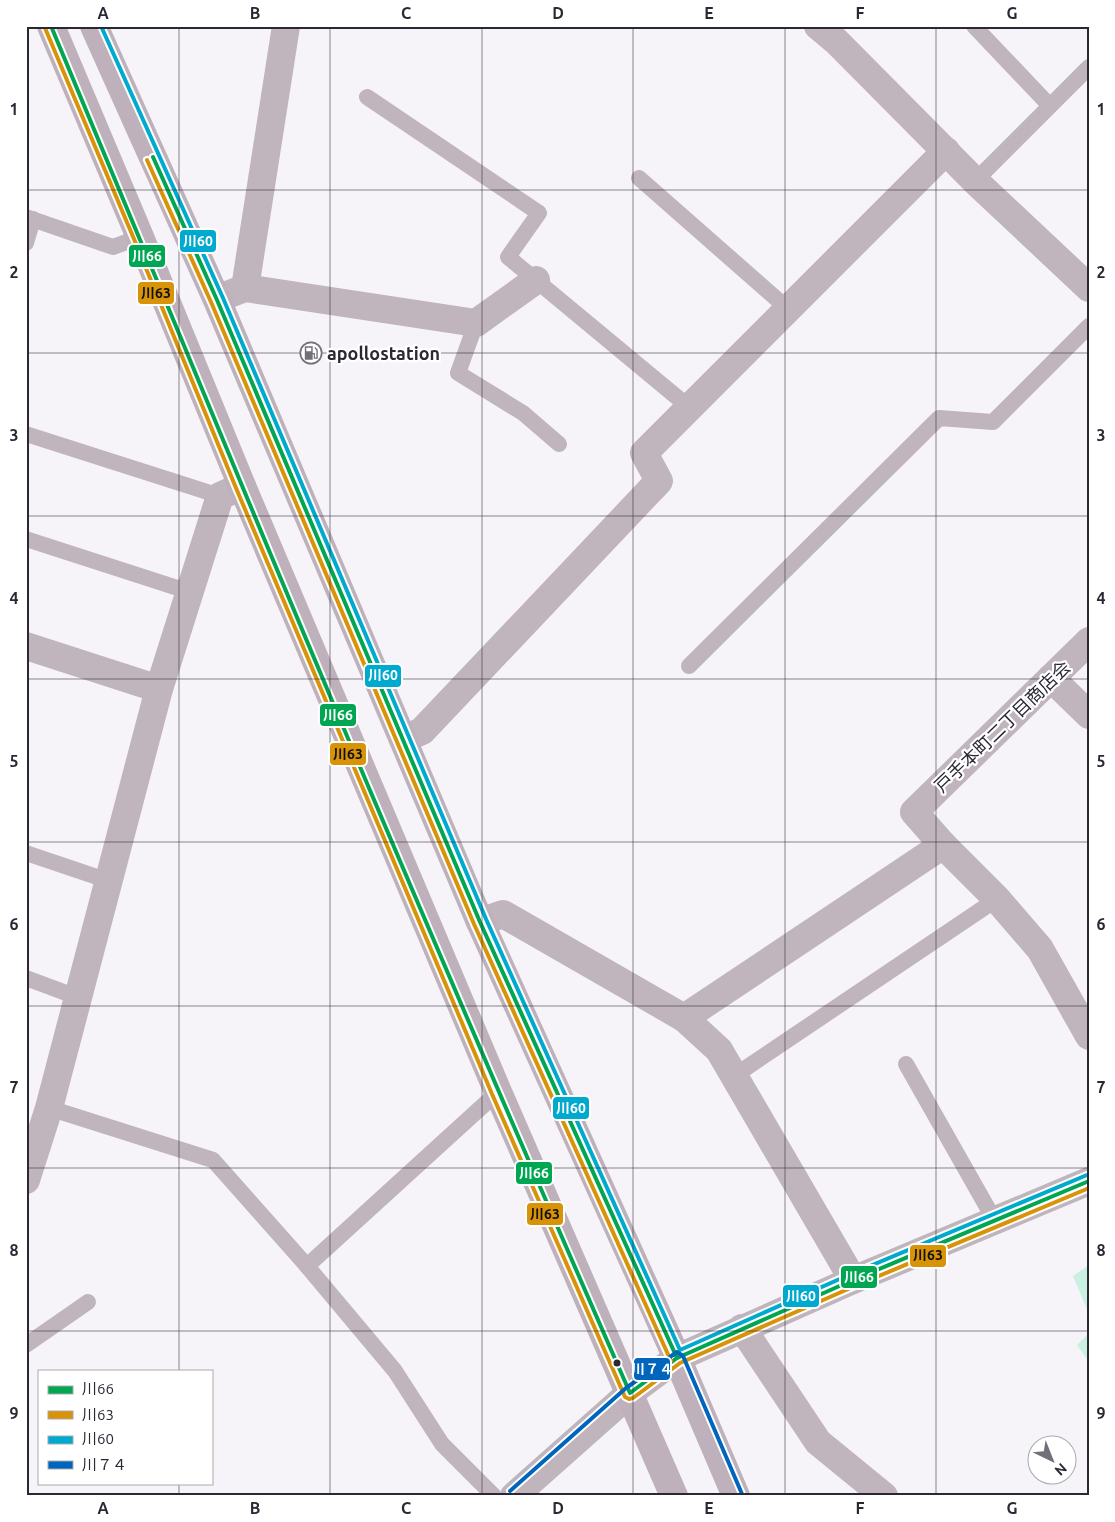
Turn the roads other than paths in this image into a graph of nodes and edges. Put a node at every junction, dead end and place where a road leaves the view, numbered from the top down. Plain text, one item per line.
1 (51, 26) edge
2 (94, 26) edge
3 (286, 26) edge
4 (974, 26) edge
5 (820, 27) edge
6 (1089, 67) edge
7 (367, 97) dead end
8 (1049, 105) junction
9 (946, 152) junction
10 (639, 178) dead end
11 (975, 181) junction
12 (30, 218) edge
13 (140, 237) junction
14 (26, 244) edge
15 (536, 280) junction
16 (244, 288) junction
17 (1089, 288) edge
18 (217, 300) junction
19 (788, 309) junction
20 (476, 323) junction
21 (1089, 326) edge
22 (690, 408) junction
23 (26, 434) edge
24 (559, 444) dead end
25 (231, 491) junction
26 (26, 539) edge
27 (190, 592) junction
28 (1089, 641) edge
29 (26, 646) edge
30 (689, 666) dead end
31 (1051, 678) junction
32 (159, 689) junction
33 (1089, 715) edge
34 (404, 739) junction
35 (944, 845) junction
36 (26, 853) edge
37 (108, 881) junction
38 (997, 899) junction
39 (480, 922) junction
40 (26, 978) edge
41 (78, 998) junction
42 (684, 1018) junction
43 (1089, 1036) edge
44 (906, 1064) dead end
45 (734, 1076) junction
46 (498, 1092) junction
47 (48, 1108) junction
48 (29, 1164) edge
49 (1089, 1181) edge
50 (995, 1221) junction
51 (307, 1266) junction
52 (853, 1280) junction
53 (88, 1302) dead end
54 (742, 1328) junction
55 (26, 1345) edge
56 (677, 1358) junction
57 (630, 1393) junction
58 (494, 1496) edge
59 (514, 1496) edge
60 (674, 1496) edge
61 (736, 1496) edge
62 (884, 1496) edge

1 - 13 highway
2 - 18 highway
3 - 16 street
4 - 8 lane
5 - 9 street
6 - 8 lane
7 - 15 lane
8 - 11 lane
9 - 11 street
9 - 19 street
10 - 19 lane
11 - 17 street
12 - 13 lane
12 - 14 lane
13 - 25 highway
15 - 20 street
15 - 22 lane
16 - 18 street
16 - 20 street
18 - 34 highway
19 - 22 street
20 - 24 lane
21 - 30 lane
22 - 34 street
23 - 25 lane
25 - 27 street
25 - 46 highway
26 - 27 lane
27 - 32 street
28 - 31 street, 戸手本町二丁目商店会
29 - 32 street
31 - 33 street
31 - 35 street, 戸手本町二丁目商店会
32 - 37 street
34 - 39 highway
35 - 38 street
35 - 42 street
36 - 37 lane
37 - 41 street
38 - 43 street
38 - 45 lane
39 - 42 street
39 - 56 highway
40 - 41 lane
41 - 47 street
42 - 45 street
44 - 50 lane
45 - 52 street
46 - 51 lane
46 - 57 highway
47 - 48 street
47 - 51 lane
49 - 50 street
50 - 52 street
51 - 58 lane
52 - 54 street
53 - 55 lane
54 - 56 street
54 - 62 street
56 - 57 street
56 - 61 highway
57 - 59 street
57 - 60 highway

